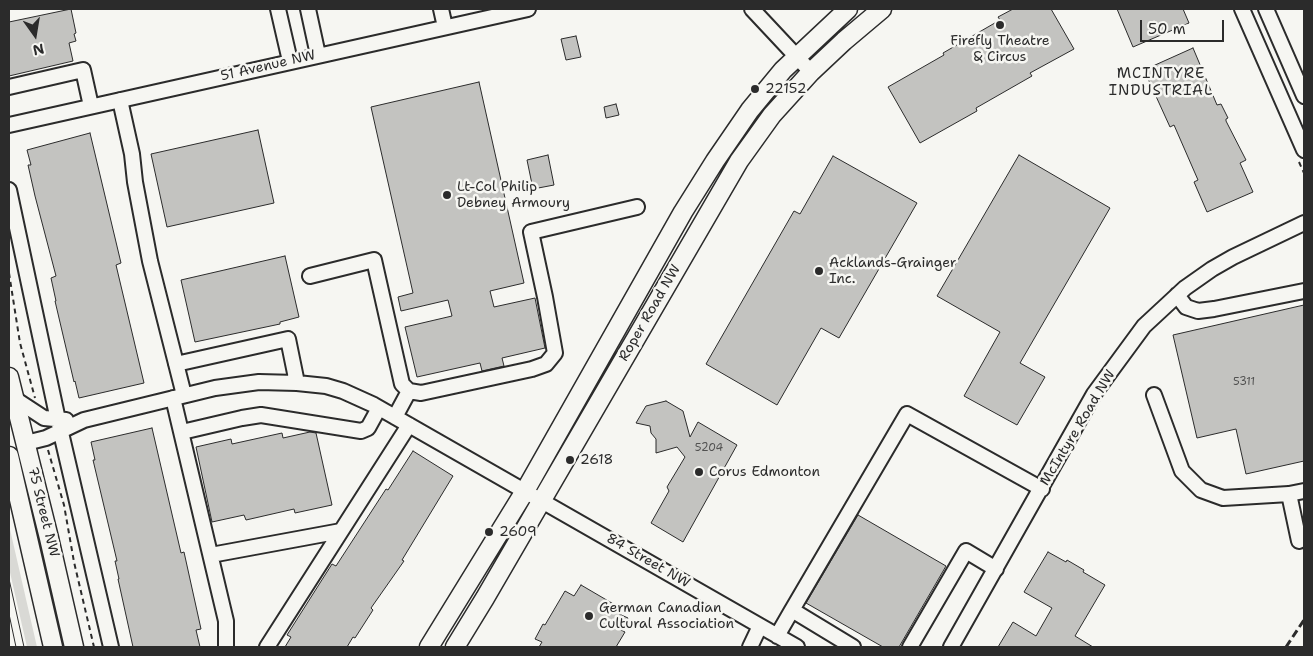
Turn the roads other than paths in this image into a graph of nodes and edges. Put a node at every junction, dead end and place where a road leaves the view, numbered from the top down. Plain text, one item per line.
1 (278, 9) edge
2 (308, 9) edge
3 (441, 9) edge
4 (528, 9) edge
5 (752, 9) edge
6 (848, 9) edge
7 (882, 9) edge
8 (1242, 9) edge
9 (1266, 9) edge
10 (445, 27) junction
11 (318, 55) junction
12 (796, 57) junction
13 (290, 61) junction
14 (811, 72) junction
15 (9, 87) edge
16 (1304, 96) edge
17 (120, 100) junction
18 (91, 106) junction
19 (9, 125) edge
20 (1304, 150) edge
21 (9, 190) edge
22 (637, 207) dead end
23 (1304, 223) edge
24 (310, 276) dead end
25 (1304, 290) edge
26 (1177, 295) junction
27 (176, 364) junction
28 (9, 377) edge
29 (297, 383) junction
30 (409, 391) junction
31 (1154, 395) dead end
32 (179, 397) junction
33 (15, 399) junction
34 (379, 408) junction
35 (395, 417) junction
36 (54, 423) junction
37 (409, 425) junction
38 (182, 432) junction
39 (9, 436) edge
40 (26, 443) junction
41 (9, 456) edge
42 (1042, 489) junction
43 (525, 491) junction
44 (1304, 491) edge
45 (1289, 494) junction
46 (541, 500) junction
47 (341, 531) junction
48 (1299, 541) dead end
49 (211, 555) junction
50 (996, 569) junction
51 (792, 610) junction
52 (760, 626) junction
53 (777, 636) junction
54 (53, 647) edge
55 (74, 647) edge
56 (111, 647) edge
57 (226, 647) edge
58 (267, 647) edge
59 (429, 647) edge
60 (455, 647) edge
61 (750, 647) edge
62 (797, 647) edge
63 (853, 647) edge
64 (910, 647) edge
65 (951, 647) edge

1 - 13 street
2 - 11 street
3 - 10 street
4 - 10 street, 51 Avenue NW
5 - 12 street
6 - 12 main road, Roper Road NW
7 - 14 main road, Roper Road NW
8 - 20 street
9 - 16 street
10 - 11 street, 51 Avenue NW
11 - 13 street, 51 Avenue NW
12 - 14 street
12 - 43 main road, Roper Road NW
13 - 17 street, 51 Avenue NW
14 - 46 main road, Roper Road NW
15 - 18 street
17 - 18 street, 51 Avenue NW
17 - 27 street
18 - 19 street, 51 Avenue NW
21 - 36 street
22 - 30 street
23 - 26 street, McIntyre Road NW
24 - 30 street
25 - 26 street
26 - 42 street, McIntyre Road NW
27 - 29 street
27 - 32 street
28 - 33 main road, 75 Street NW
29 - 32 street, 84 Street NW
29 - 34 street, 84 Street NW
30 - 35 street
31 - 45 street
32 - 36 street, 84 Street NW
32 - 38 street
33 - 36 street
33 - 40 main road, 75 Street NW
34 - 35 street, 84 Street NW
34 - 38 street
35 - 37 street, 84 Street NW
36 - 40 street
36 - 56 street
37 - 43 street, 84 Street NW
37 - 47 street
38 - 49 street
39 - 40 main road
40 - 55 main road, 75 Street NW
41 - 54 main road, 75 Street NW
42 - 50 street, McIntyre Road NW
42 - 51 street
43 - 46 street, 84 Street NW
43 - 59 main road, Roper Road NW
44 - 45 street
45 - 48 street
46 - 52 street, 84 Street NW
46 - 60 main road, Roper Road NW
47 - 49 street
47 - 58 street
49 - 57 street
50 - 64 street
50 - 65 street, McIntyre Road NW
51 - 53 street
51 - 63 street
52 - 53 street, 84 Street NW
52 - 61 street
53 - 62 street, 84 Street NW

